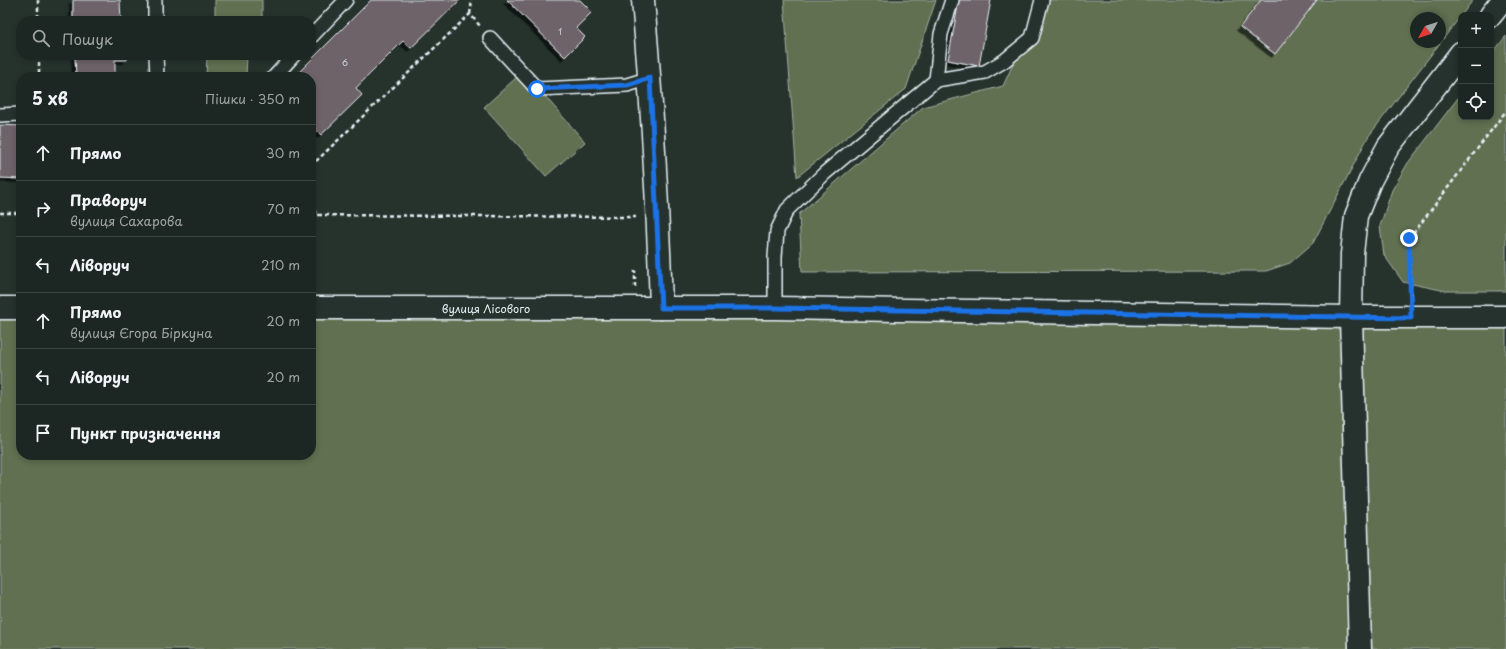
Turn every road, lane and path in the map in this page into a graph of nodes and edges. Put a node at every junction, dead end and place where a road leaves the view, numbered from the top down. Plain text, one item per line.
1 (38, 0) edge
2 (346, 0) edge
3 (472, 0) edge
4 (643, 0) edge
5 (952, 0) edge
6 (1042, 0) edge
7 (1503, 0) edge
8 (155, 1) edge
9 (1493, 12) edge
10 (470, 14) junction
11 (38, 16) edge
12 (155, 16) edge
13 (316, 32) edge
14 (490, 38) joint
15 (1458, 57) edge
16 (39, 60) edge
17 (156, 60) edge
18 (289, 60) edge
19 (39, 72) edge
20 (157, 72) edge
21 (279, 72) edge
22 (650, 78) junction
23 (936, 80) junction
24 (1506, 111) edge
25 (16, 114) edge
26 (0, 115) edge
27 (316, 161) edge
28 (635, 210) dead end
29 (316, 212) edge
30 (0, 213) edge
31 (16, 213) edge
32 (318, 215) joint
33 (0, 308) edge
34 (16, 308) edge
35 (316, 308) edge
36 (661, 308) junction
37 (775, 308) junction
38 (1351, 317) junction
39 (1506, 317) edge
40 (1411, 318) junction
41 (1360, 649) edge

1 - 11 path
2 - 13 lane
3 - 10 path
4 - 22 street
5 - 23 lane
6 - 23 lane
7 - 9 street
8 - 12 lane
10 - 14 path
10 - 27 path
14 - 22 lane
15 - 38 street
16 - 19 path
17 - 20 lane
18 - 21 lane
22 - 36 street
23 - 37 lane
24 - 40 path
25 - 26 lane
28 - 32 path
29 - 32 path
30 - 31 path
33 - 34 street
35 - 36 street, вулиця Лісового
36 - 37 street, вулиця Лісового
37 - 38 street, вулиця Лісового
38 - 40 street, вулиця Лісового
38 - 41 street
39 - 40 street, вулиця Лісового

